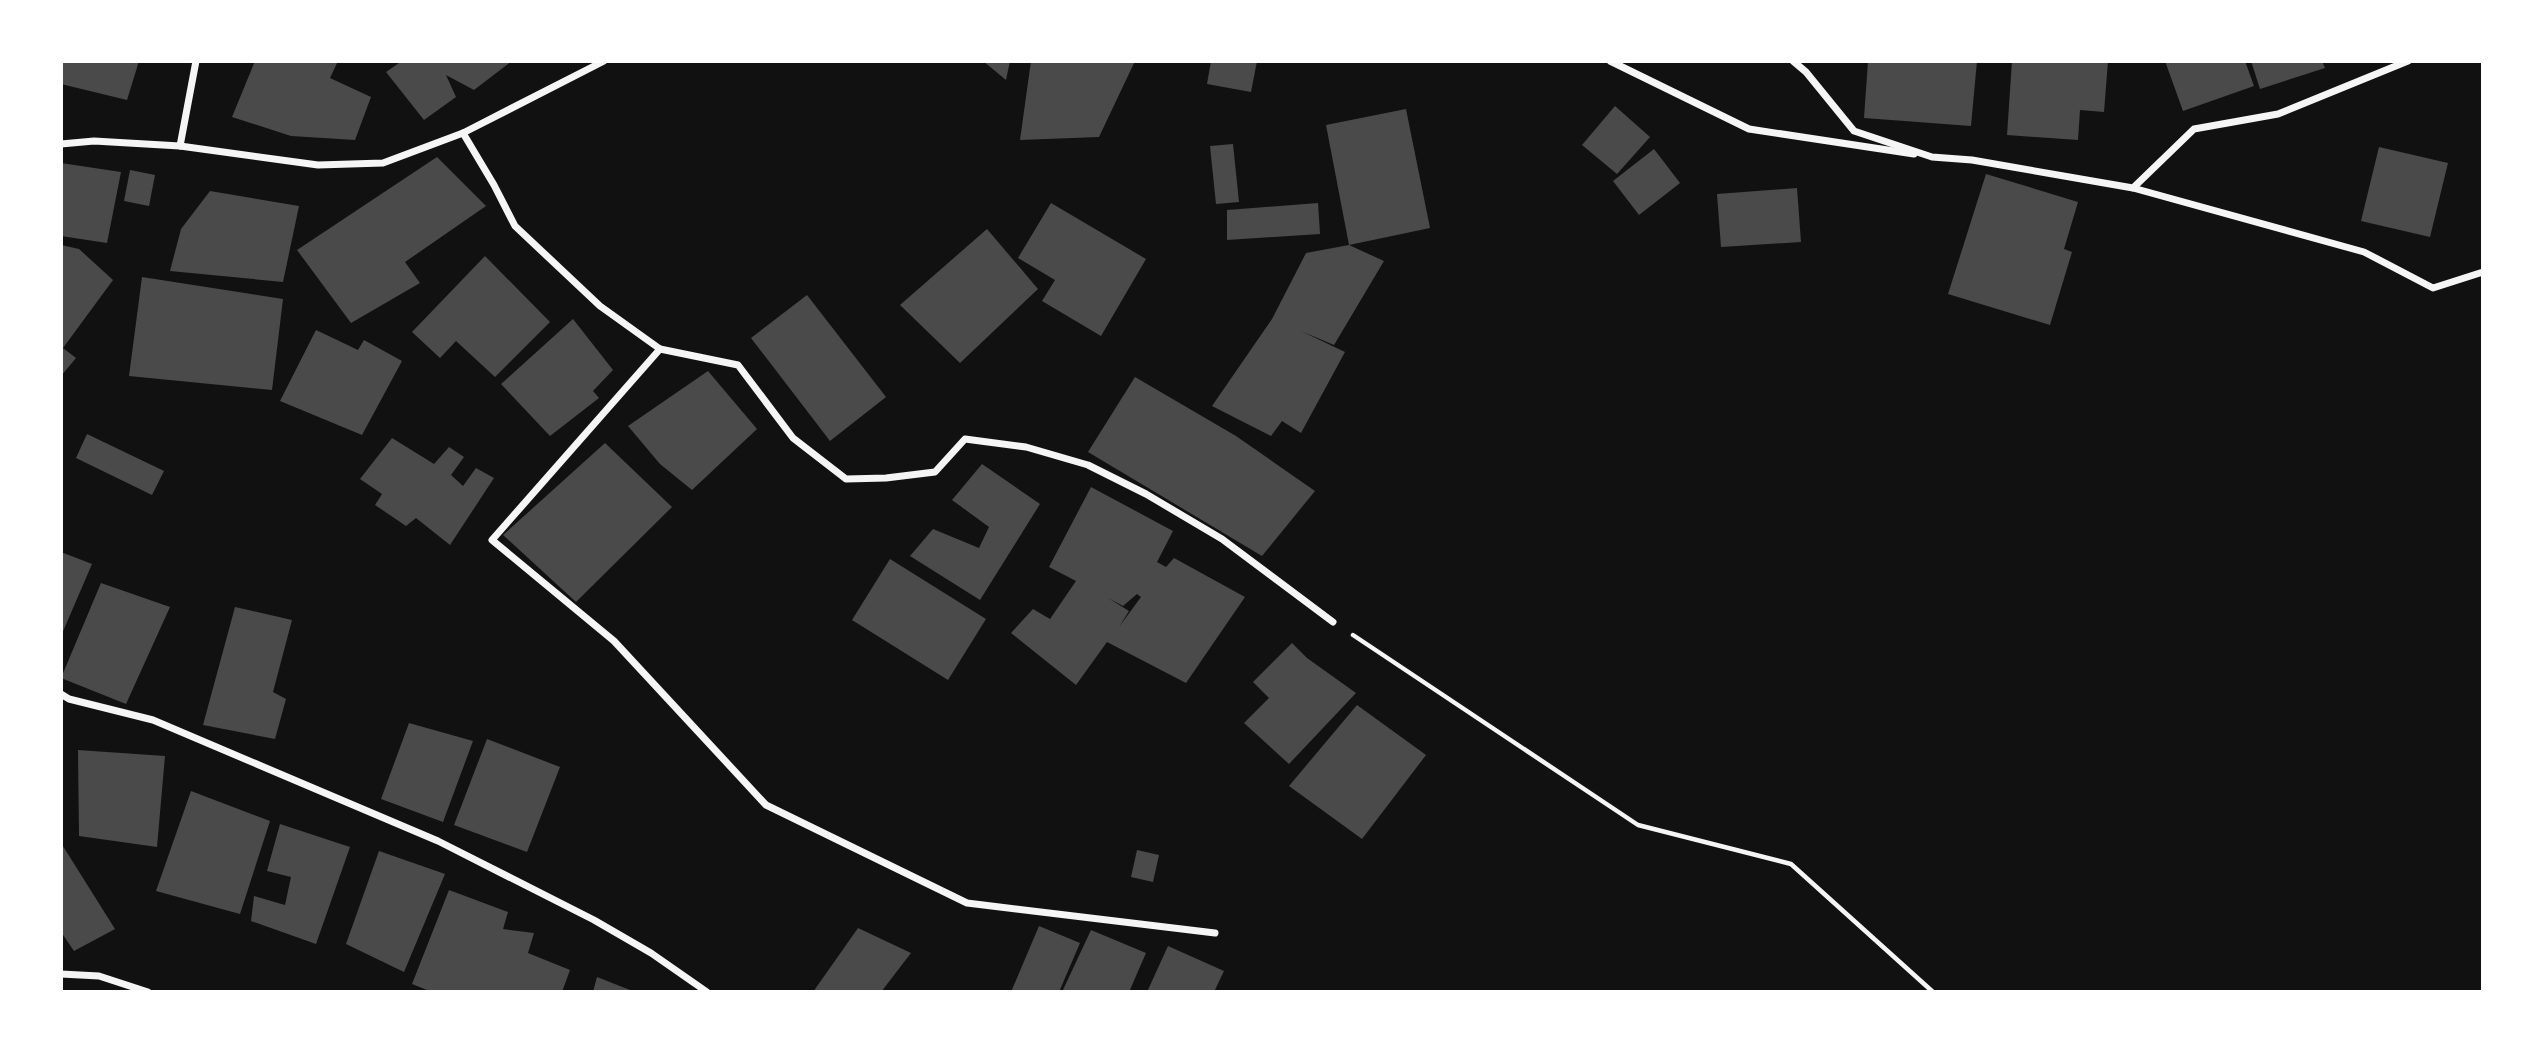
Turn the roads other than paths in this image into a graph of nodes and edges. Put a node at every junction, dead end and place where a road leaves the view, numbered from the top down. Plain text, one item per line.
1 (196, 61) edge
2 (604, 61) edge
3 (1610, 61) edge
4 (1793, 61) edge
5 (2408, 61) edge
6 (463, 133) junction
7 (61, 144) edge
8 (180, 146) junction
9 (1931, 157) junction
10 (2133, 188) junction
11 (2483, 272) edge
12 (660, 349) junction
13 (1333, 622) road end
14 (61, 694) edge
15 (1215, 933) dead end
16 (61, 974) edge
17 (148, 992) edge
18 (706, 992) edge

1 - 8 street
2 - 6 street
3 - 9 street
4 - 9 street
5 - 10 street
6 - 8 street
6 - 12 street
7 - 8 street
9 - 10 street
10 - 11 street
12 - 13 street
12 - 15 street
14 - 18 street
16 - 17 street

